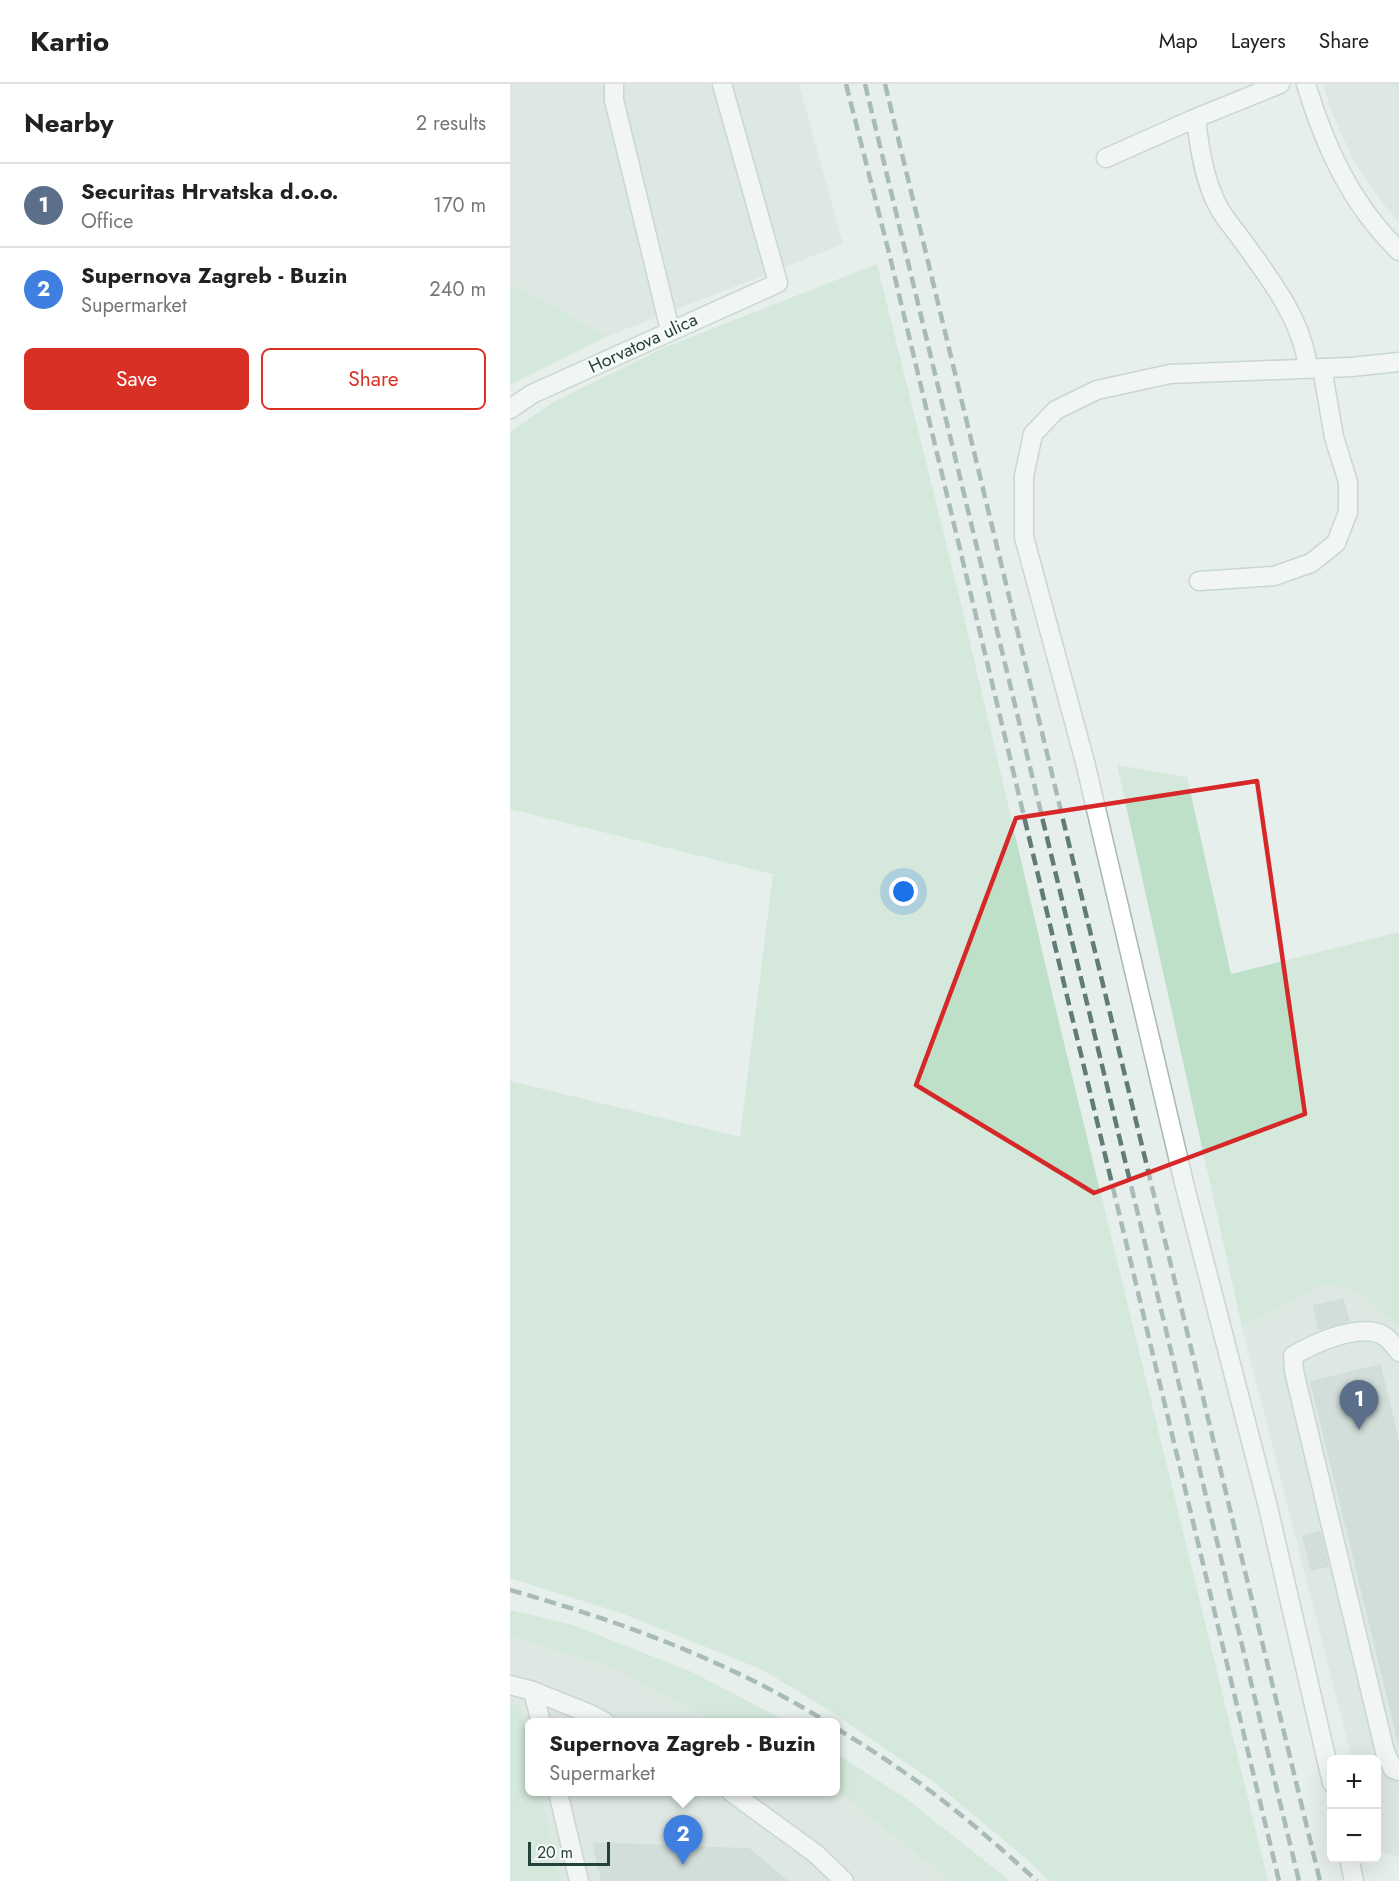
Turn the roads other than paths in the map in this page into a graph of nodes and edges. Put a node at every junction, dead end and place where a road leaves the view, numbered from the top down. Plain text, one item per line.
1 (614, 84) edge
2 (722, 84) edge
3 (1280, 84) edge
4 (1306, 84) edge
5 (1196, 118) junction
6 (1106, 158) dead end
7 (1399, 251) edge
8 (670, 330) junction
9 (1399, 362) edge
10 (1315, 368) junction
11 (510, 409) edge
12 (1200, 580) dead end
13 (1399, 1352) edge
14 (510, 1685) edge
15 (533, 1691) junction
16 (540, 1718) edge
17 (597, 1718) edge
18 (1327, 1761) edge
19 (1399, 1771) edge
20 (559, 1796) edge
21 (738, 1796) edge
22 (1350, 1863) edge
23 (579, 1881) edge
24 (844, 1881) edge
25 (1354, 1881) edge

1 - 8 street
2 - 8 street, Horvatova ulica
3 - 5 street
4 - 7 street
5 - 6 street
5 - 10 street
8 - 11 street, Horvatova ulica
9 - 10 street
10 - 12 street
10 - 18 street
13 - 19 street
14 - 15 street
15 - 16 street
15 - 17 street
20 - 23 street
21 - 24 street
22 - 25 street

